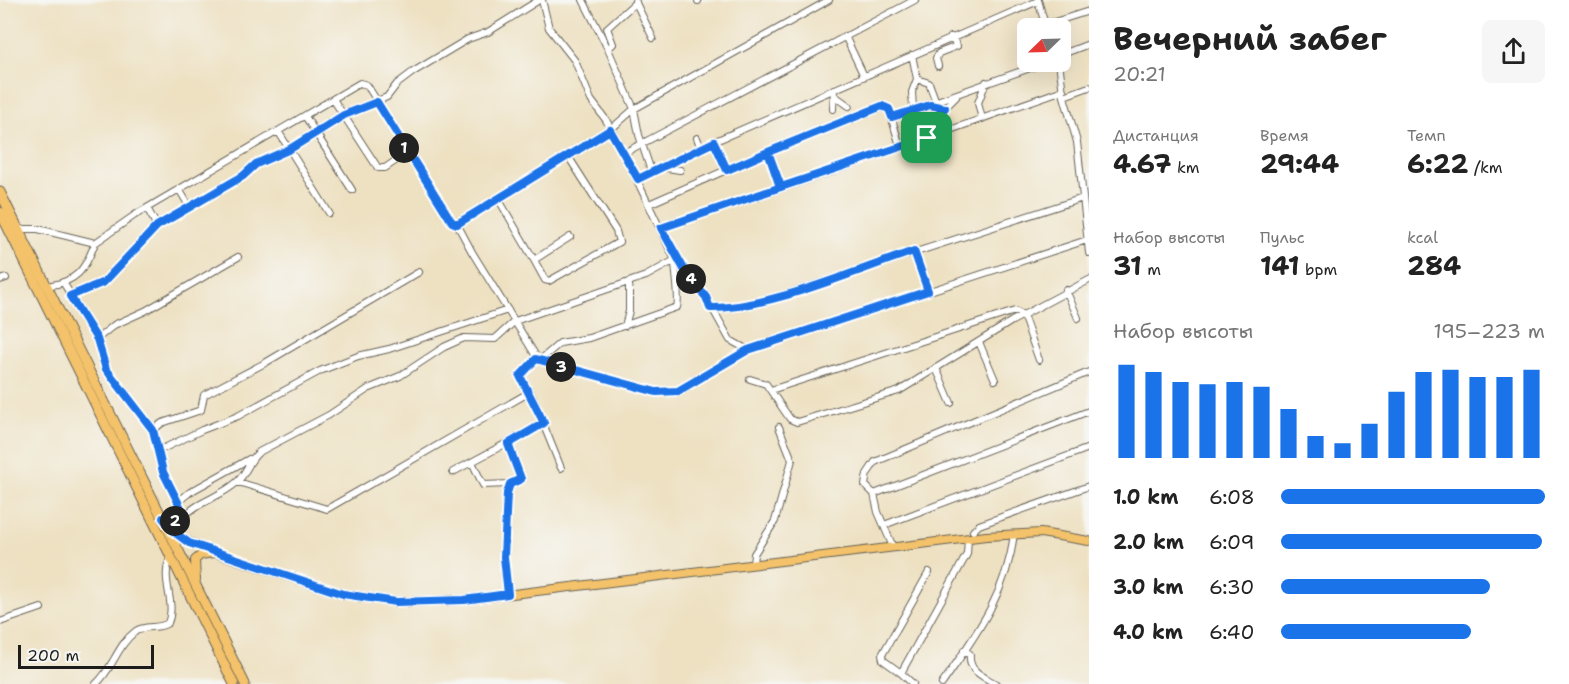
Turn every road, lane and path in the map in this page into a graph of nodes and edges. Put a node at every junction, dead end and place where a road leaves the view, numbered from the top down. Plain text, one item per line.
1 (541, 0) edge
2 (583, 0) edge
3 (829, 0) edge
4 (915, 0) edge
5 (1038, 0) edge
6 (635, 1) edge
7 (1089, 11) edge
8 (1043, 18) edge
9 (1070, 18) edge
10 (609, 24) junction
11 (597, 27) junction
12 (845, 36) junction
13 (951, 37) junction
14 (653, 38) dead end
15 (1089, 44) edge
16 (608, 49) junction
17 (1071, 51) edge
18 (912, 55) junction
19 (938, 66) dead end
20 (1017, 72) edge
21 (1061, 72) edge
22 (864, 76) junction
23 (917, 79) junction
24 (986, 82) junction
25 (1089, 87) edge
26 (835, 93) junction
27 (1064, 93) junction
28 (959, 94) junction
29 (333, 99) junction
30 (377, 102) junction
31 (933, 104) junction
32 (849, 106) dead end
33 (945, 108) junction
34 (634, 109) junction
35 (833, 109) dead end
36 (913, 109) junction
37 (344, 115) junction
38 (304, 116) junction
39 (892, 117) junction
40 (982, 119) junction
41 (610, 130) junction
42 (278, 131) junction
43 (315, 133) junction
44 (697, 138) dead end
45 (927, 138) junction
46 (641, 142) junction
47 (714, 142) junction
48 (701, 147) junction
49 (900, 147) junction
50 (290, 149) junction
51 (768, 152) junction
52 (407, 153) junction
53 (624, 153) junction
54 (568, 156) junction
55 (664, 165) junction
56 (680, 170) dead end
57 (727, 170) junction
58 (651, 171) junction
59 (638, 179) junction
60 (781, 187) junction
61 (179, 189) junction
62 (1089, 189) edge
63 (352, 190) dead end
64 (0, 192) edge
65 (1085, 197) edge
66 (499, 200) junction
67 (649, 204) junction
68 (189, 206) junction
69 (147, 208) junction
70 (0, 212) edge
71 (329, 213) dead end
72 (457, 224) junction
73 (157, 226) junction
74 (661, 228) junction
75 (18, 229) junction
76 (570, 237) dead end
77 (1088, 240) junction
78 (95, 243) junction
79 (670, 246) junction
80 (914, 251) junction
81 (1089, 253) edge
82 (238, 256) dead end
83 (534, 260) junction
84 (675, 260) junction
85 (419, 272) dead end
86 (1088, 279) edge
87 (63, 282) junction
88 (629, 282) junction
89 (47, 286) junction
90 (1066, 290) junction
91 (928, 291) junction
92 (70, 296) junction
93 (710, 308) junction
94 (508, 310) junction
95 (1023, 315) junction
96 (1078, 318) dead end
97 (515, 321) junction
98 (626, 326) junction
99 (97, 339) junction
100 (979, 342) junction
101 (748, 350) junction
102 (538, 360) junction
103 (1039, 360) dead end
104 (936, 368) junction
105 (1089, 372) edge
106 (750, 379) dead end
107 (995, 380) dead end
108 (771, 390) junction
109 (530, 392) junction
110 (951, 403) dead end
111 (1089, 411) edge
112 (544, 423) junction
113 (779, 427) dead end
114 (153, 430) junction
115 (508, 444) junction
116 (1089, 448) edge
117 (158, 451) junction
118 (250, 459) junction
119 (472, 462) junction
120 (561, 468) dead end
121 (453, 472) dead end
122 (238, 482) junction
123 (510, 484) junction
124 (1089, 486) edge
125 (874, 494) junction
126 (179, 501) junction
127 (163, 518) junction
128 (182, 518) junction
129 (884, 525) junction
130 (1014, 534) junction
131 (971, 535) junction
132 (1089, 541) edge
133 (892, 547) junction
134 (216, 554) junction
135 (171, 557) junction
136 (753, 564) junction
137 (929, 572) dead end
138 (201, 594) junction
139 (508, 594) junction
140 (41, 608) dead end
141 (0, 622) edge
142 (964, 650) junction
143 (901, 673) junction
144 (96, 684) edge
145 (234, 684) edge
146 (245, 684) edge
147 (913, 684) edge
148 (942, 684) edge
149 (996, 684) edge

1 - 30 street
1 - 41 street
2 - 11 street
3 - 34 street
4 - 12 street
5 - 8 street
5 - 13 street
6 - 10 street
6 - 14 street
7 - 9 street
10 - 11 street
10 - 16 street
11 - 16 street
12 - 22 street
12 - 46 street
13 - 18 street
13 - 19 street
15 - 17 street
16 - 34 street
18 - 22 street
18 - 23 street
20 - 24 street
21 - 27 street
22 - 26 street
23 - 31 street
23 - 36 street
24 - 28 street
24 - 40 street
25 - 27 street
26 - 32 street
26 - 35 street
26 - 47 street
27 - 40 street
27 - 65 street
28 - 31 street
28 - 33 street
29 - 30 street
29 - 37 street
29 - 38 street
30 - 37 street
30 - 52 street
31 - 33 street
31 - 36 street
33 - 45 street
34 - 41 street
34 - 46 street
36 - 39 street
37 - 43 street
37 - 52 street
38 - 42 street
38 - 43 street
39 - 49 street
39 - 51 street
40 - 45 street
41 - 53 street
41 - 54 street
42 - 50 street
42 - 61 street
43 - 50 street
43 - 63 street
44 - 48 street
45 - 49 street
46 - 53 street
46 - 58 street
47 - 48 street
47 - 57 street
48 - 55 street
49 - 60 street
50 - 68 street
50 - 71 street
51 - 57 street
51 - 60 street
52 - 72 street
53 - 59 street
54 - 66 street
54 - 83 street
55 - 56 street
55 - 58 street
57 - 67 street
58 - 59 street
59 - 67 street
60 - 74 street
61 - 68 street
61 - 69 street
62 - 65 street
64 - 75 highway
65 - 77 street
65 - 80 street
66 - 72 street
66 - 83 street
67 - 74 street
68 - 73 street
69 - 73 street
69 - 78 street
70 - 135 highway
72 - 94 street
73 - 92 street
74 - 79 street
75 - 78 street
75 - 89 highway
76 - 83 street
77 - 81 street
77 - 91 street
78 - 87 street
79 - 84 street
79 - 93 street
80 - 91 street
80 - 93 street
82 - 99 street
84 - 88 street
84 - 98 street
85 - 114 street
86 - 90 street
87 - 89 street
87 - 92 street
88 - 97 street
88 - 98 street
89 - 127 highway
90 - 95 street
90 - 96 street
91 - 101 street
92 - 99 street
93 - 101 street
94 - 97 street
94 - 117 street
95 - 100 street
95 - 103 street
95 - 108 street
97 - 102 street
97 - 118 street
98 - 102 street
99 - 114 street
100 - 104 street
100 - 107 street
101 - 102 street
102 - 109 street
104 - 108 street
104 - 110 street
105 - 125 street
106 - 108 street
109 - 112 street
109 - 122 street
111 - 125 street
112 - 115 street
112 - 120 street
113 - 136 street
114 - 117 street
115 - 119 street
115 - 123 street
116 - 129 street
117 - 126 street
118 - 122 street
118 - 126 street
119 - 121 street
119 - 123 street
122 - 128 street
123 - 139 street
124 - 131 street
125 - 129 street
126 - 128 street
127 - 128 street
127 - 134 main road
127 - 138 highway
129 - 133 street
130 - 131 main road
130 - 132 main road
130 - 142 street
131 - 133 main road
131 - 143 street
133 - 136 main road
134 - 138 main road
134 - 139 main road
135 - 144 street
135 - 145 highway
136 - 139 main road
137 - 143 street
138 - 146 highway
140 - 141 street
142 - 148 street
142 - 149 street
143 - 147 street

